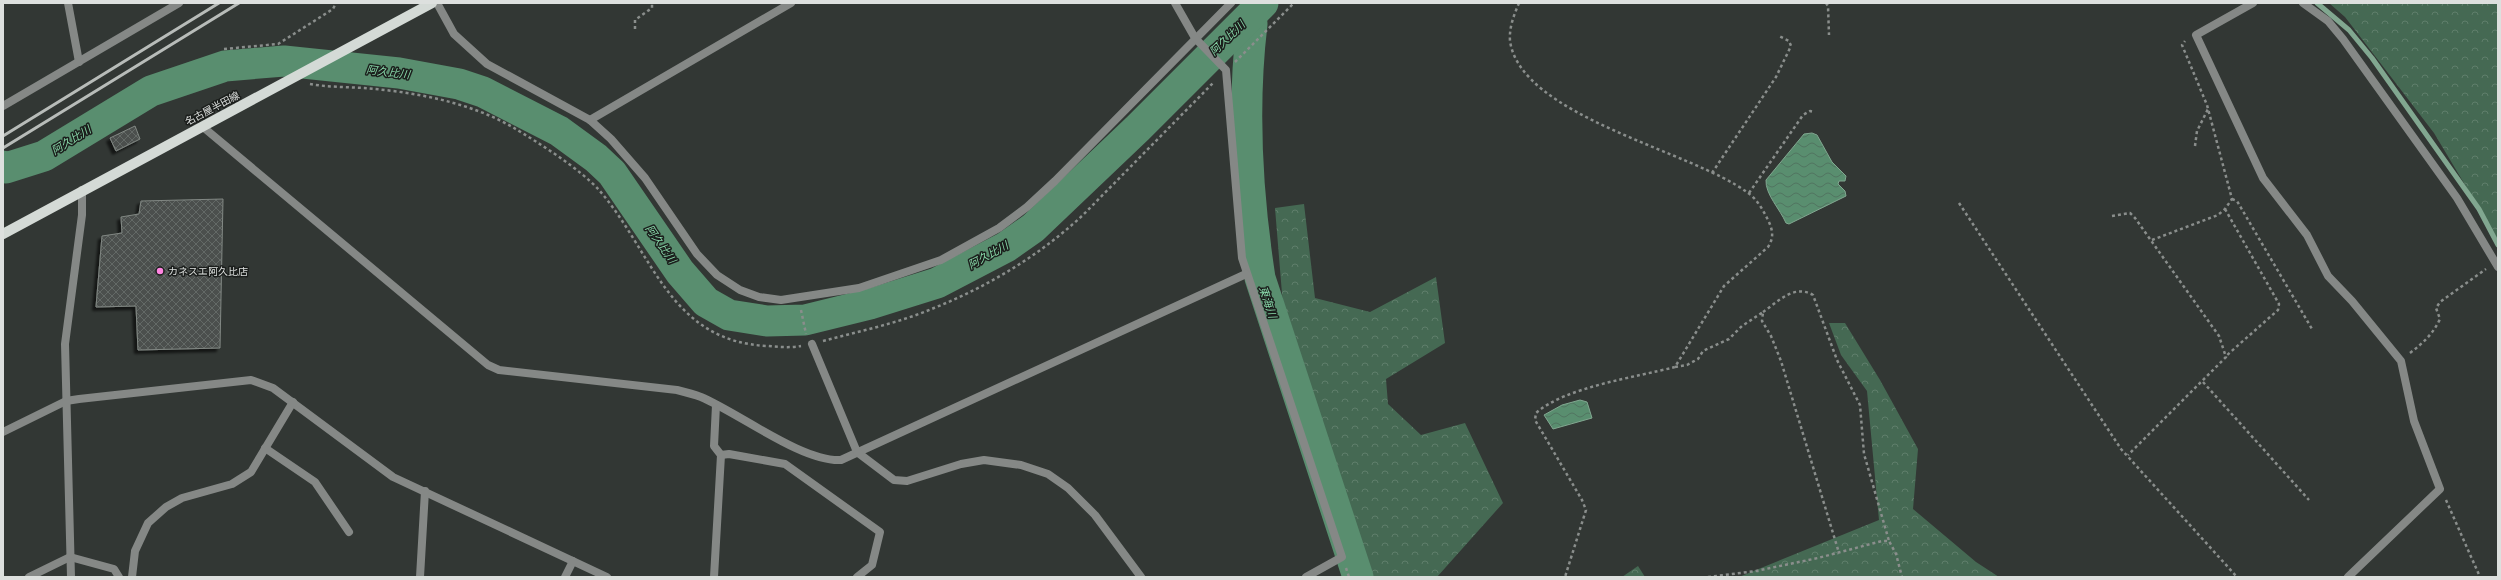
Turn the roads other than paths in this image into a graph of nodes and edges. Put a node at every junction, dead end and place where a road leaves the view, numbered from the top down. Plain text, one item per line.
1 (68, 3) edge
2 (179, 3) edge
3 (432, 3) edge
4 (437, 3) edge
5 (791, 3) edge
6 (1175, 3) edge
7 (1231, 3) edge
8 (2253, 3) edge
9 (2303, 3) edge
10 (1195, 38) junction
11 (79, 62) junction
12 (3, 106) edge
13 (590, 120) junction
14 (203, 127) junction
15 (82, 190) junction
16 (3, 234) edge
17 (2497, 265) edge
18 (1246, 274) junction
19 (810, 345) road end
20 (66, 401) junction
21 (293, 402) junction
22 (716, 405) junction
23 (3, 432) edge
24 (265, 448) junction
25 (858, 452) junction
26 (720, 455) junction
27 (425, 491) junction
28 (349, 532) dead end
29 (70, 557) junction
30 (573, 561) junction
31 (29, 577) edge
32 (71, 577) edge
33 (119, 577) edge
34 (132, 577) edge
35 (420, 577) edge
36 (565, 577) edge
37 (607, 577) edge
38 (714, 577) edge
39 (857, 577) edge
40 (1141, 577) edge
41 (1306, 577) edge
42 (2348, 577) edge

1 - 11 street
2 - 11 street
3 - 14 main road, 名古屋半田線
4 - 13 street
5 - 13 street
6 - 10 street
7 - 10 street
8 - 42 street
9 - 17 street
10 - 13 street
10 - 18 street
11 - 12 street
14 - 15 main road, 名古屋半田線
14 - 22 street
15 - 16 main road, 名古屋半田線
15 - 20 street
18 - 25 street
18 - 41 street
19 - 25 street
20 - 21 street
20 - 23 street
20 - 29 street
21 - 24 street
21 - 27 street
22 - 25 street
22 - 26 street
24 - 28 street
24 - 34 street
25 - 40 street
26 - 38 street
26 - 39 street
27 - 30 street
27 - 35 street
29 - 31 street
29 - 32 street
29 - 33 street
30 - 36 street
30 - 37 street

